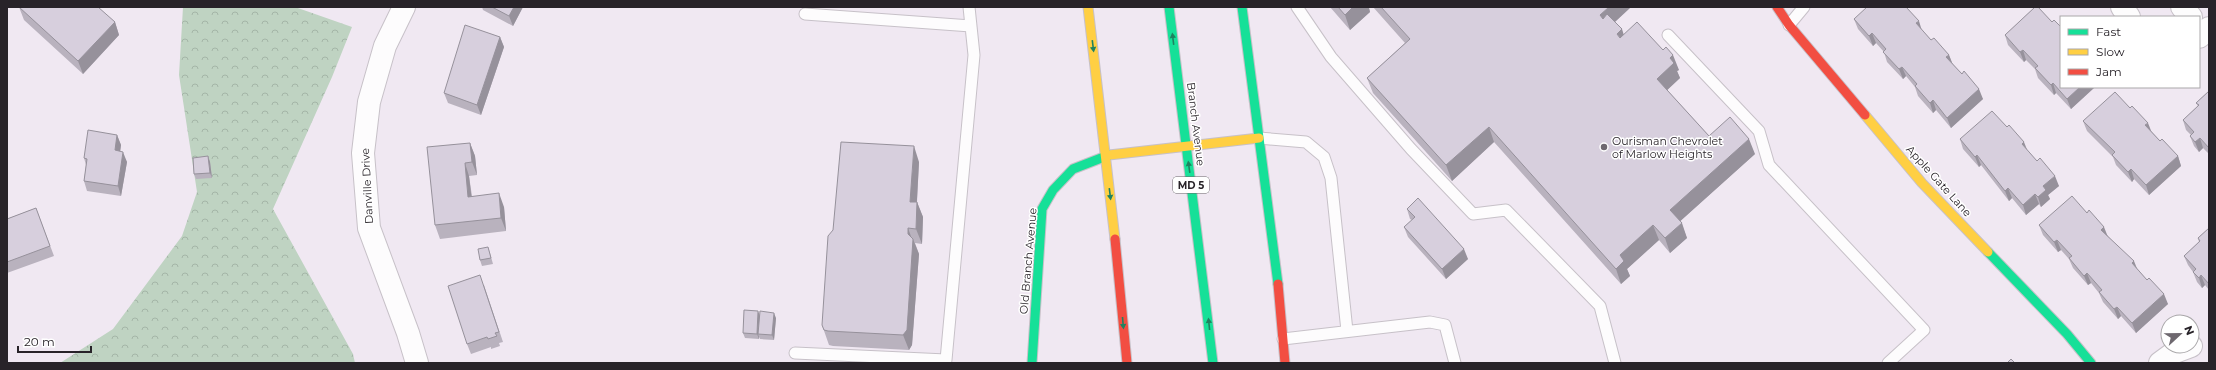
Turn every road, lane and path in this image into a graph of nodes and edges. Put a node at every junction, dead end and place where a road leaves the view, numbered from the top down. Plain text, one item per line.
1 (404, 7) edge
2 (969, 7) edge
3 (1088, 7) edge
4 (1169, 7) edge
5 (1242, 7) edge
6 (1297, 7) edge
7 (1777, 7) edge
8 (1804, 7) edge
9 (2122, 7) edge
10 (2182, 7) edge
11 (805, 14) dead end
12 (2128, 16) edge
13 (2190, 16) edge
14 (1788, 25) junction
15 (971, 26) junction
16 (1668, 35) dead end
17 (1259, 138) junction
18 (1186, 146) junction
19 (1106, 155) junction
20 (1347, 331) junction
21 (1283, 339) junction
22 (795, 353) dead end
23 (946, 361) edge
24 (417, 363) edge
25 (1032, 363) edge
26 (1127, 363) edge
27 (1213, 363) edge
28 (1285, 363) edge
29 (1455, 363) edge
30 (1614, 363) edge
31 (1888, 363) edge
32 (2091, 363) edge

1 - 24 street, Danville Drive
2 - 15 lane
3 -> 19 main road
18 -> 4 main road, Branch Avenue / MD 5
5 - 17 main road
6 - 30 lane
7 - 14 main road, Apple Gate Lane
8 - 14 lane
9 - 12 street
10 - 13 street
11 - 15 lane
14 - 32 main road, Apple Gate Lane
15 - 23 lane
16 - 31 lane
17 - 18 main road, Old Branch Avenue
17 - 20 lane
17 - 21 main road
18 - 19 main road, Old Branch Avenue
27 -> 18 main road, Branch Avenue / MD 5
19 - 25 main road, Old Branch Avenue
19 -> 26 main road
20 - 21 lane
20 - 29 lane
21 - 28 main road
22 - 23 lane

